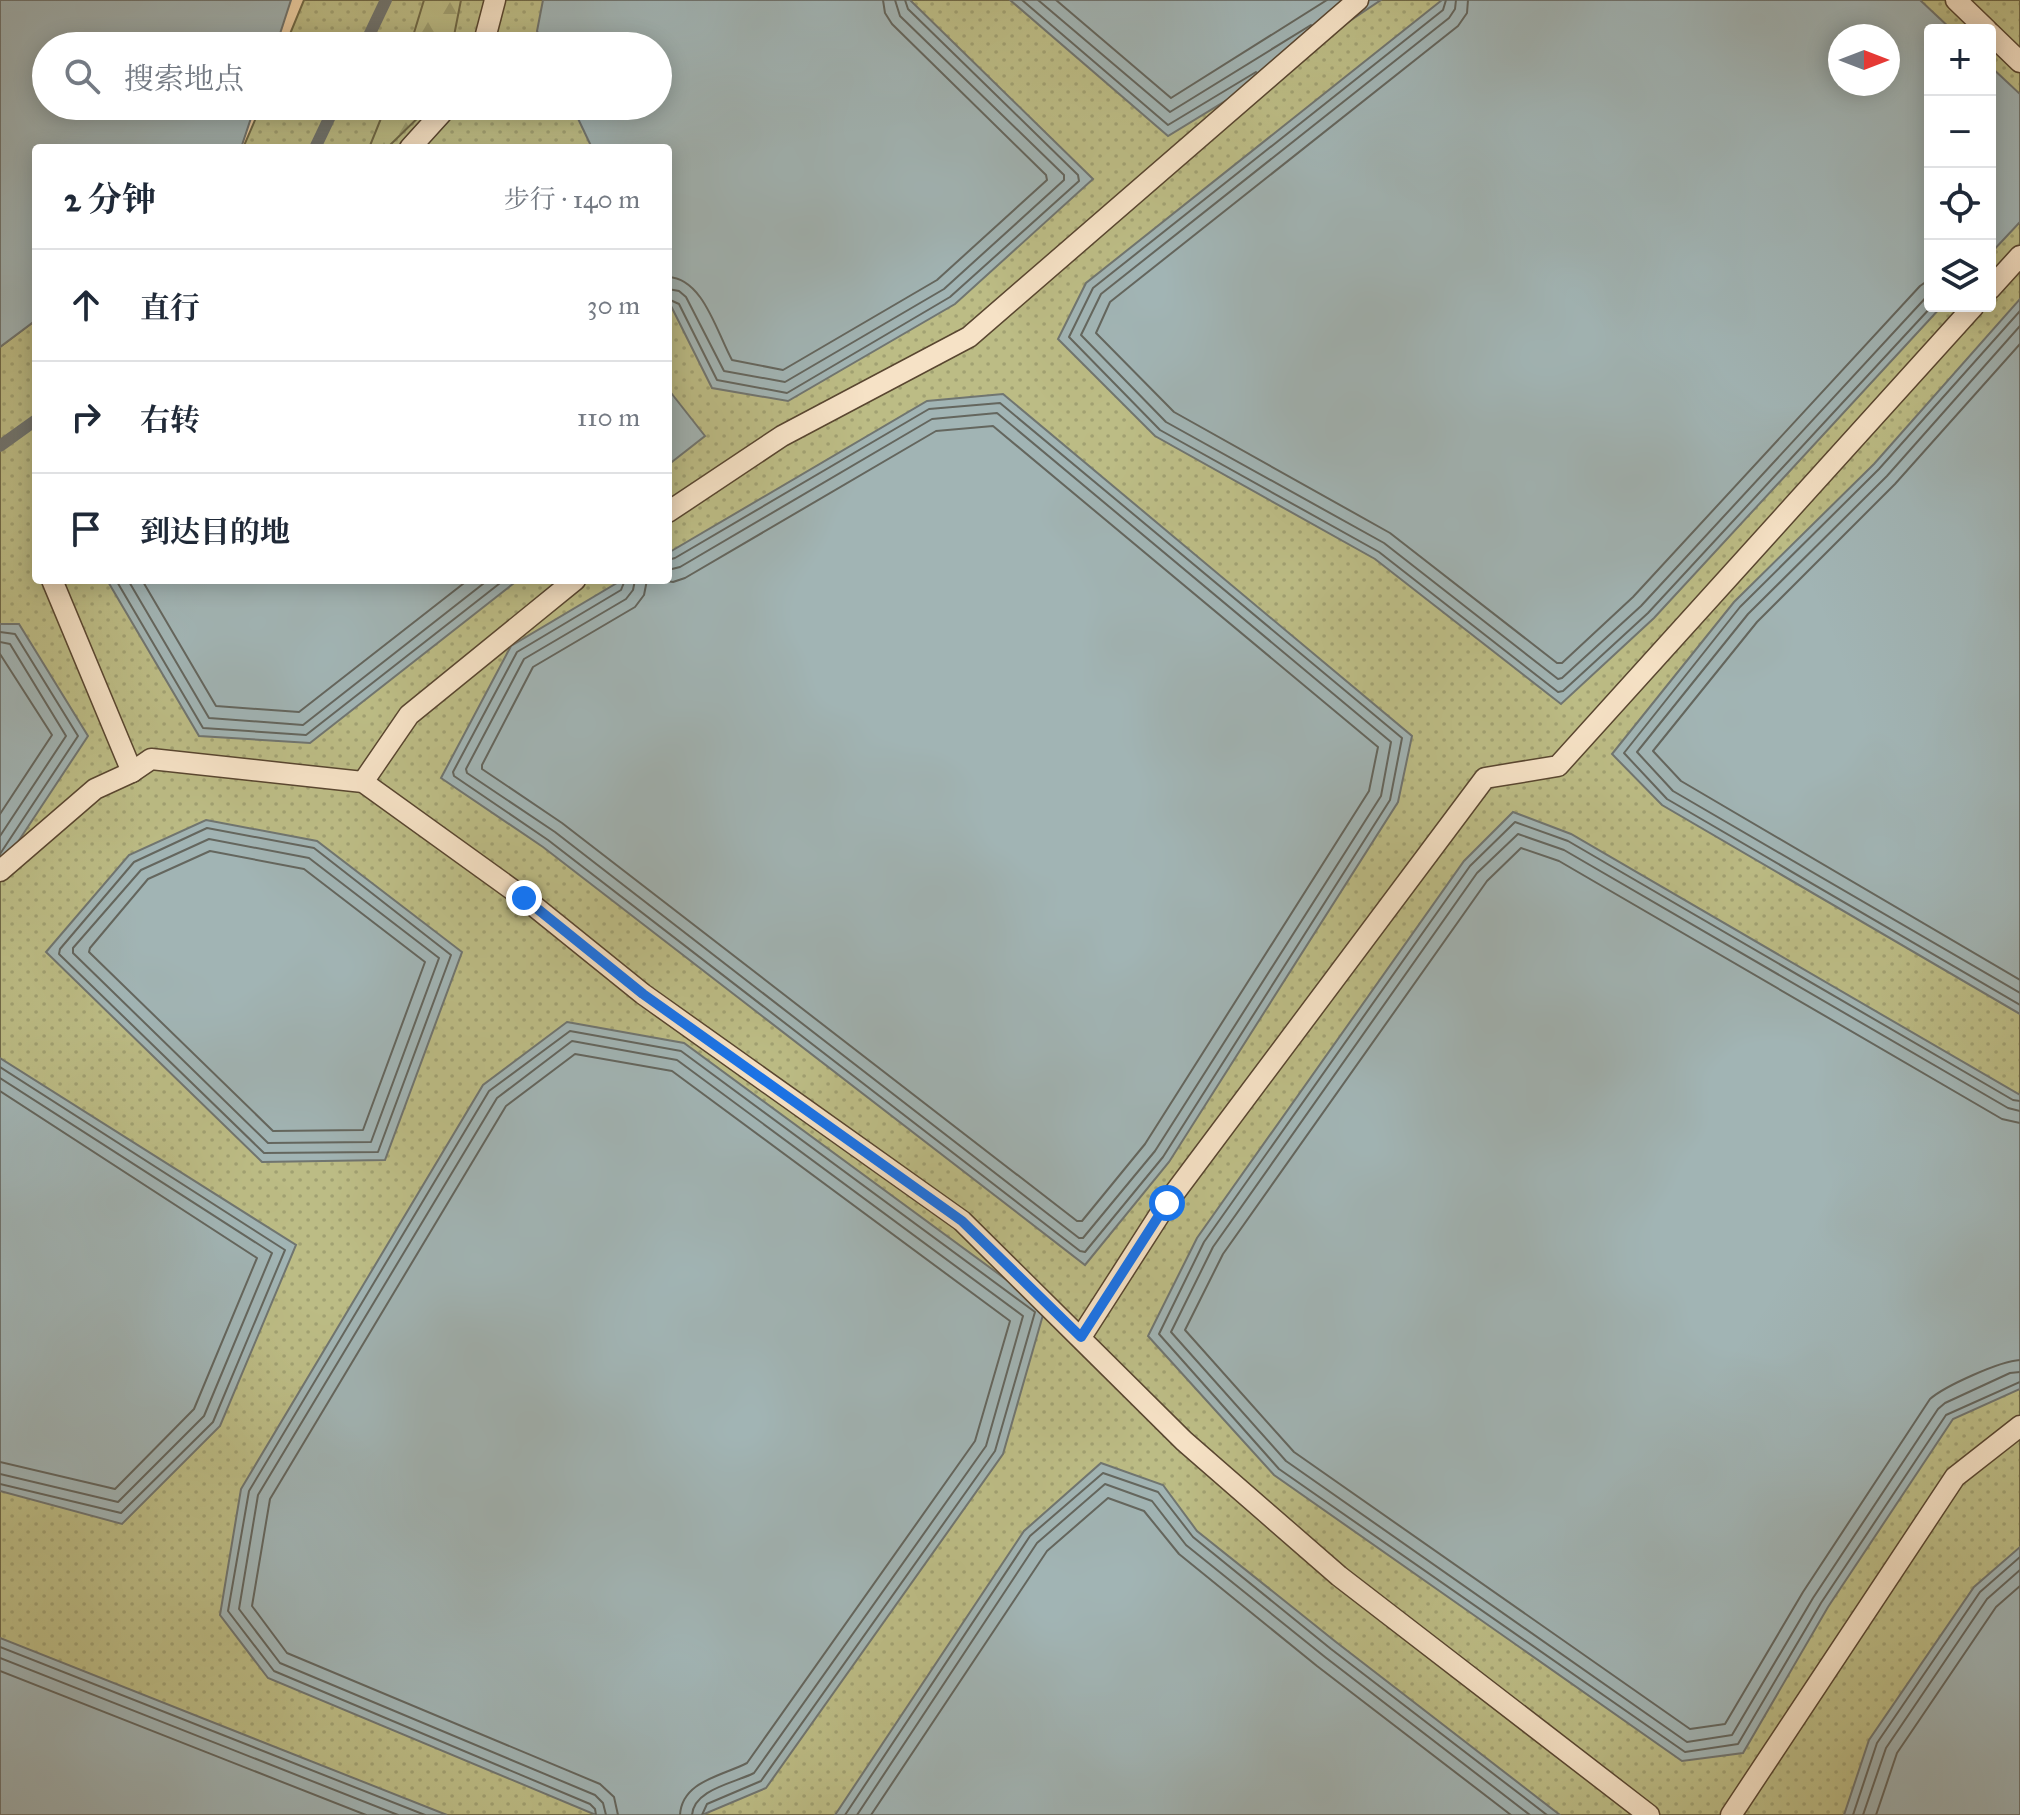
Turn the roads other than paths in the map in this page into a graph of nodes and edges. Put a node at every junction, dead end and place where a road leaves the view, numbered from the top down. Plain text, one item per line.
1 (495, 0) edge
2 (1358, 0) edge
3 (1956, 0) edge
4 (1980, 24) edge
5 (487, 32) edge
6 (1996, 40) edge
7 (2020, 62) edge
8 (435, 120) edge
9 (414, 144) edge
10 (2020, 256) edge
11 (1996, 282) edge
12 (1969, 312) edge
13 (672, 509) edge
14 (54, 584) edge
15 (570, 584) edge
16 (132, 772) junction
17 (363, 782) junction
18 (0, 871) edge
19 (1081, 1337) junction
20 (2020, 1426) edge
21 (1649, 1815) edge
22 (1731, 1815) edge

1 - 5 lane
2 - 13 lane
3 - 4 lane
6 - 7 lane
8 - 9 lane
10 - 11 lane
12 - 19 lane
14 - 16 lane
15 - 17 lane
16 - 17 lane
16 - 18 lane
17 - 19 lane
19 - 21 lane
20 - 22 lane

